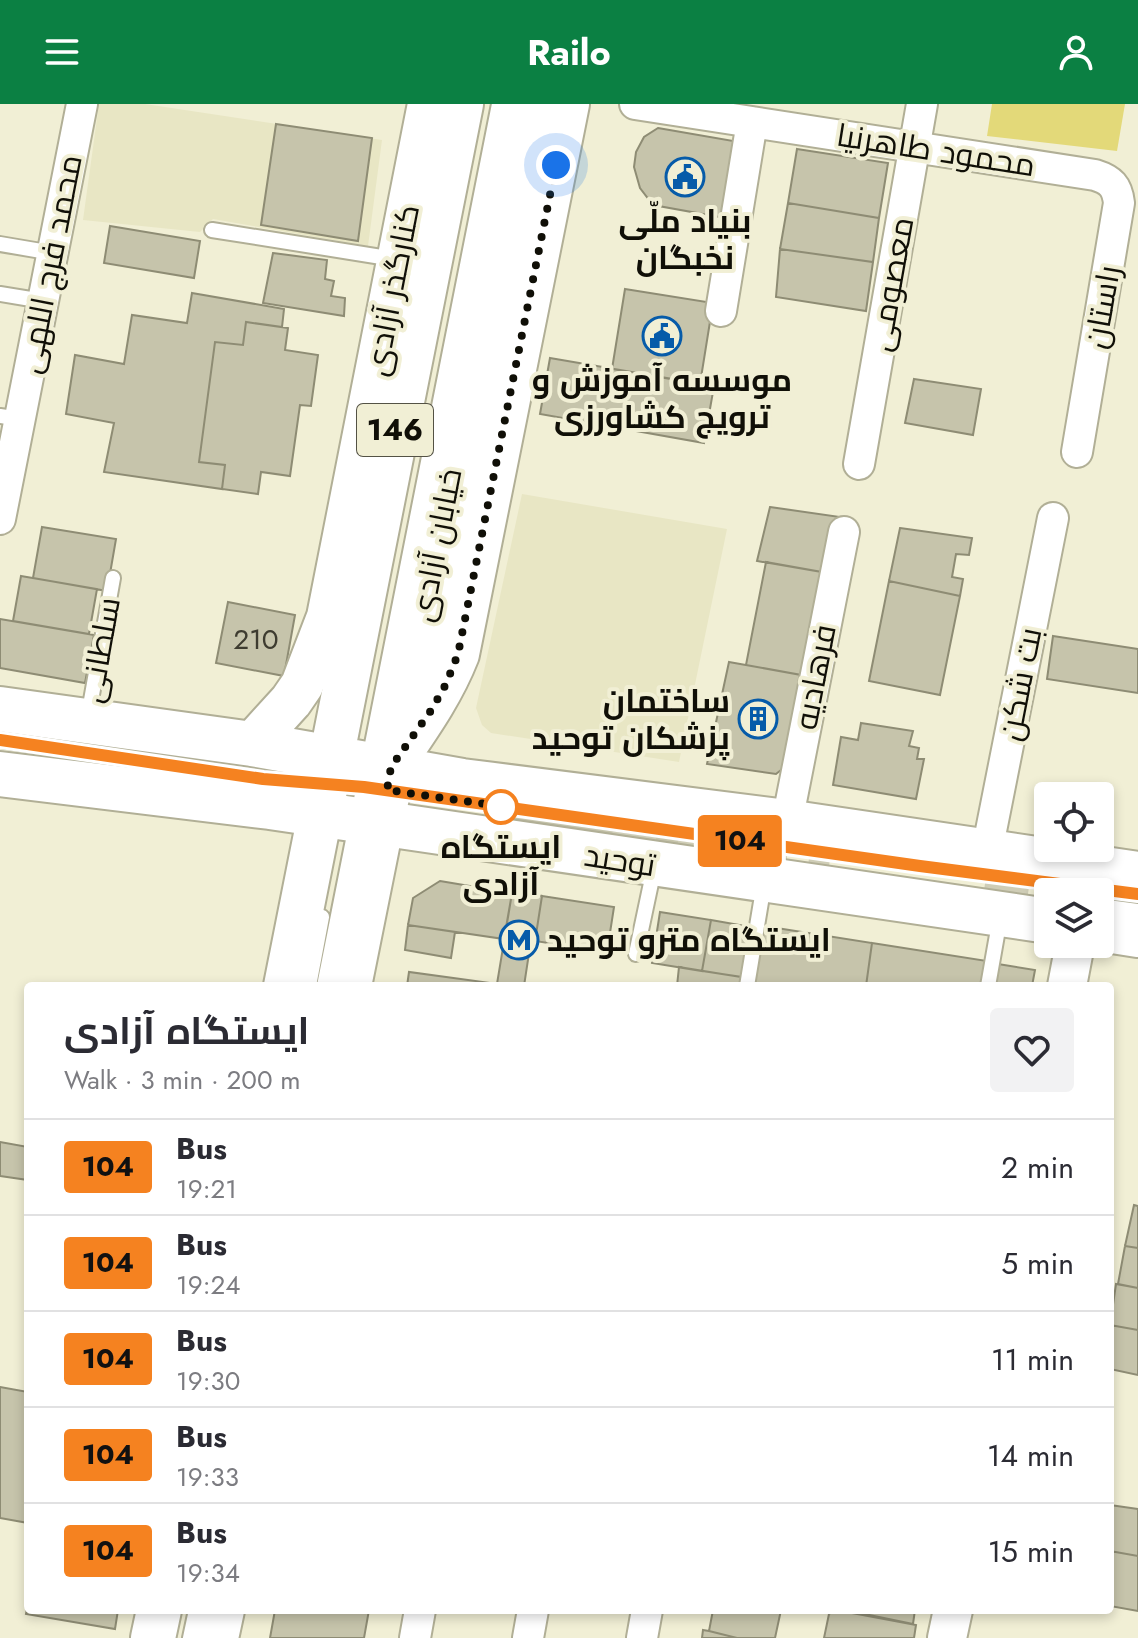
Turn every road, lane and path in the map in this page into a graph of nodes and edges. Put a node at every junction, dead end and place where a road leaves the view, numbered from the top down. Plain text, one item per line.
1 (82, 104) edge
2 (429, 104) edge
3 (461, 104) edge
4 (499, 104) edge
5 (526, 104) edge
6 (568, 104) edge
7 (635, 104) edge
8 (922, 104) edge
9 (752, 122) junction
10 (915, 147) junction
11 (1095, 175) joint
12 (212, 230) dead end
13 (0, 244) edge
14 (53, 253) junction
15 (398, 259) junction
16 (0, 294) edge
17 (43, 301) junction
18 (721, 311) dead end
19 (10, 417) edge
20 (1077, 452) dead end
21 (859, 464) dead end
22 (1053, 518) dead end
23 (0, 519) edge
24 (844, 532) dead end
25 (113, 578) dead end
26 (328, 617) junction
27 (0, 709) edge
28 (88, 721) junction
29 (0, 740) edge
30 (252, 744) junction
31 (0, 749) edge
32 (0, 774) edge
33 (358, 793) junction
34 (560, 815) dead end
35 (787, 822) junction
36 (987, 851) junction
37 (655, 865) junction
38 (1138, 874) edge
39 (1042, 878) edge
40 (764, 880) junction
41 (1114, 882) edge
42 (1034, 888) edge
43 (325, 896) dead end
44 (1034, 905) edge
45 (1114, 905) edge
46 (1138, 911) edge
47 (1001, 914) junction
48 (1114, 931) edge
49 (1138, 935) edge
50 (636, 954) dead end
51 (1072, 958) edge
52 (287, 982) edge
53 (310, 982) edge
54 (325, 982) edge
55 (349, 982) edge
56 (748, 982) edge
57 (989, 982) edge
58 (1068, 982) edge
59 (158, 1614) edge
60 (188, 1614) edge
61 (195, 1614) edge
62 (221, 1614) edge
63 (419, 1614) edge
64 (532, 1614) edge
65 (646, 1614) edge
66 (952, 1614) edge
67 (153, 1638) edge
68 (183, 1638) edge
69 (190, 1638) edge
70 (216, 1638) edge
71 (415, 1638) edge
72 (528, 1638) edge
73 (642, 1638) edge
74 (947, 1638) edge

1 - 14 street, محمد فرج اللهی
2 - 15 main road, کنارگذر آزادی
3 - 33 main road, خیابان آزادی / 146
4 - 33 lane
5 - 33 main road, خیابان آزادی / 146
6 - 33 main road
7 - 9 street, محمود طاهرنیا
8 - 10 street, معصومی
9 - 10 street, محمود طاهرنیا
9 - 18 street
10 - 11 street, محمود طاهرنیا
10 - 21 street, معصومی
11 - 20 street, راستان
12 - 15 lane
13 - 14 lane
14 - 17 street, محمد فرج اللهی
15 - 26 main road, کنارگذر آزادی
16 - 17 lane
17 - 19 street, محمد فرج اللهی
19 - 23 street, محمد فرج اللهی
22 - 36 street, بت شکن
24 - 35 street, فرهادیه
25 - 28 lane, سلطانی
26 - 30 main road
26 - 33 main road
27 - 28 main road, توحید
28 - 30 main road, توحید
29 - 33 lane
30 - 33 main road, توحید
31 - 33 lane
32 - 33 main road, توحید
33 - 35 main road, توحید
33 - 37 main road, توحید
33 - 52 main road, خیابان آزادی / 146
33 - 54 lane
33 - 55 main road, خیابان آزادی / 146
34 - 42 lane
35 - 36 main road, توحید
36 - 39 main road, توحید
37 - 40 main road, توحید
37 - 50 lane
38 - 41 main road, توحید
40 - 47 main road, توحید
40 - 56 lane
43 - 53 lane
44 - 47 main road, توحید
45 - 46 lane
47 - 57 lane
48 - 49 main road
51 - 58 street
59 - 67 main road
60 - 68 lane
61 - 69 lane
62 - 70 main road
63 - 71 street
64 - 72 street
65 - 73 street
66 - 74 street

